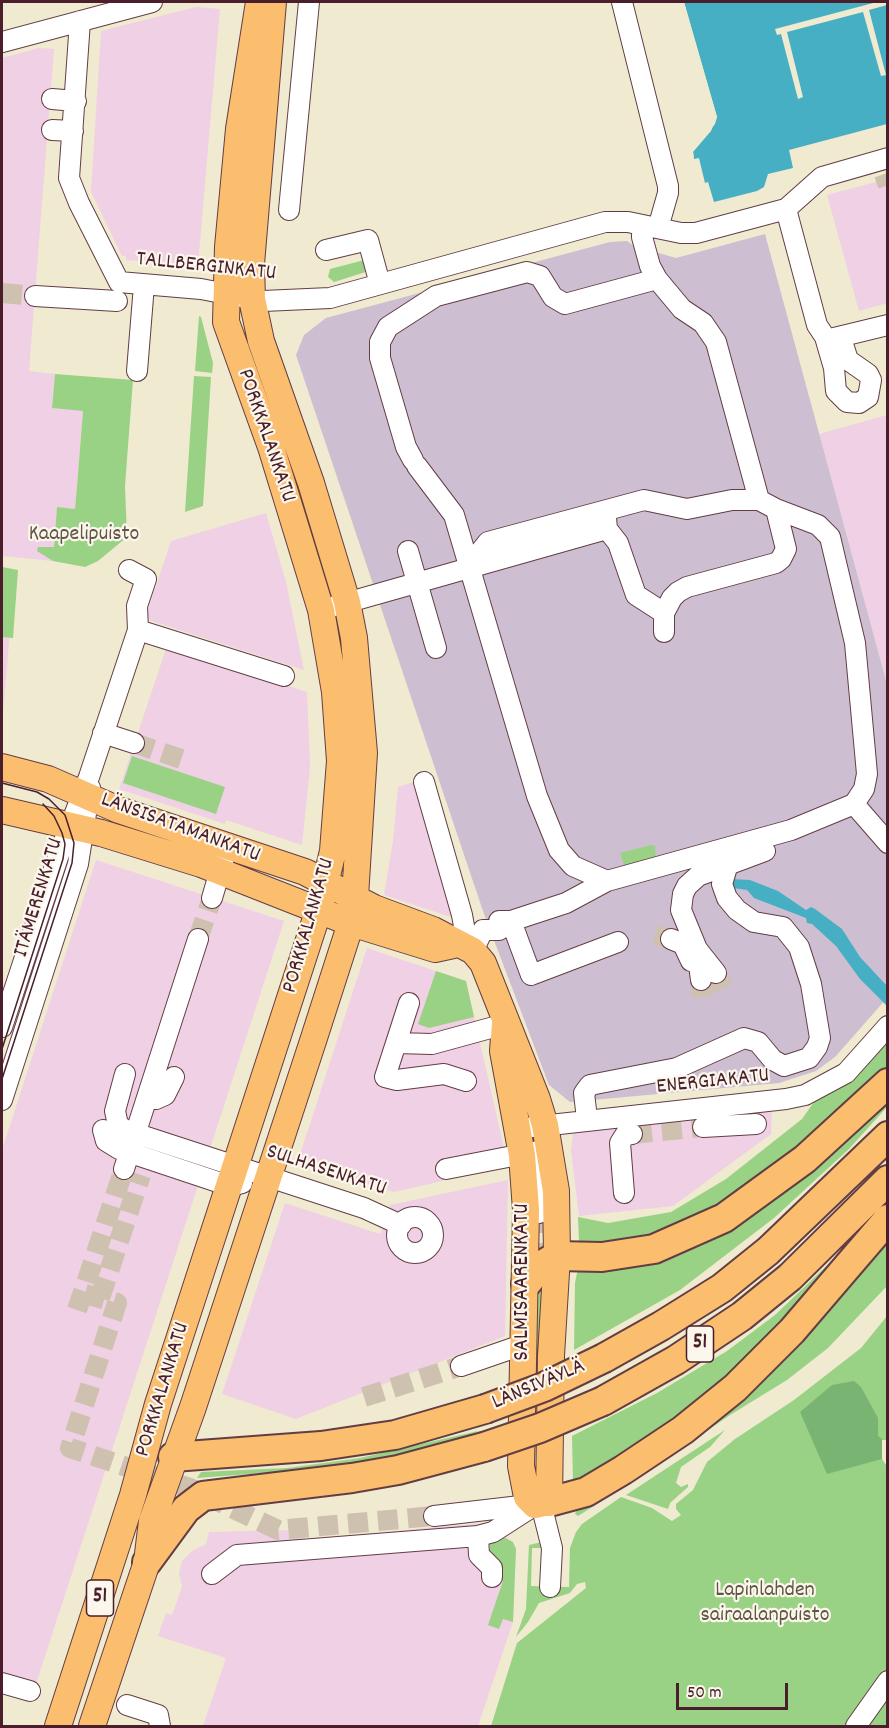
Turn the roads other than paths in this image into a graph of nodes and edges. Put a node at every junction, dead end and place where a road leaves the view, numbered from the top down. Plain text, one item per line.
1 (152, 2) edge
2 (259, 2) edge
3 (273, 2) edge
4 (309, 2) edge
5 (622, 2) edge
6 (80, 21) junction
7 (2, 42) edge
8 (52, 99) dead end
9 (76, 101) junction
10 (52, 130) dead end
11 (73, 131) junction
12 (884, 164) edge
13 (786, 209) junction
14 (289, 210) dead end
15 (650, 226) junction
16 (326, 250) dead end
17 (657, 279) junction
18 (380, 284) junction
19 (144, 285) junction
20 (225, 294) junction
21 (35, 296) tunnel mouth
22 (118, 298) junction
23 (252, 299) junction
24 (888, 325) edge
25 (137, 371) dead end
26 (767, 505) junction
27 (605, 509) junction
28 (607, 529) junction
29 (408, 551) dead end
30 (469, 566) junction
31 (129, 570) dead end
32 (415, 583) junction
33 (347, 602) junction
34 (321, 610) junction
35 (138, 630) junction
36 (436, 648) dead end
37 (284, 676) dead end
38 (104, 733) junction
39 (134, 743) tunnel mouth
40 (2, 767) edge
41 (424, 782) dead end
42 (87, 789) junction
43 (854, 804) junction
44 (2, 810) edge
45 (77, 829) junction
46 (888, 843) edge
47 (765, 851) dead end
48 (223, 859) junction
49 (728, 864) junction
50 (607, 880) junction
51 (326, 883) junction
52 (355, 897) junction
53 (212, 898) tunnel mouth
54 (319, 909) junction
55 (511, 921) junction
56 (351, 923) junction
57 (198, 939) tunnel mouth
58 (671, 939) tunnel mouth
59 (471, 942) junction
60 (618, 942) dead end
61 (409, 1003) dead end
62 (3, 1016) edge
63 (26, 1024) junction
64 (505, 1024) junction
65 (888, 1026) edge
66 (396, 1043) junction
67 (125, 1074) dead end
68 (174, 1077) dead end
69 (466, 1081) dead end
70 (888, 1083) edge
71 (147, 1098) junction
72 (2, 1100) edge
73 (587, 1119) junction
74 (756, 1124) dead end
75 (703, 1127) tunnel mouth
76 (103, 1130) dead end
77 (632, 1134) dead end
78 (888, 1136) edge
79 (538, 1145) junction
80 (135, 1158) junction
81 (446, 1169) dead end
82 (233, 1176) junction
83 (268, 1176) junction
84 (888, 1180) edge
85 (624, 1193) dead end
86 (539, 1213) tunnel mouth
87 (888, 1219) edge
88 (401, 1225) dead end
89 (557, 1256) junction
90 (526, 1284) junction
91 (525, 1344) junction
92 (460, 1366) tunnel mouth
93 (173, 1456) junction
94 (133, 1495) junction
95 (541, 1504) junction
96 (434, 1516) tunnel mouth
97 (478, 1536) junction
98 (147, 1562) junction
99 (212, 1574) dead end
100 (492, 1577) dead end
101 (549, 1587) dead end
102 (888, 1681) edge
103 (2, 1683) edge
104 (30, 1691) dead end
105 (127, 1704) dead end
106 (58, 1726) edge
107 (92, 1726) edge
108 (160, 1726) edge
109 (856, 1726) edge

1 - 6 street
2 - 20 main road, PORKKALANKATU
3 - 23 main road, PORKKALANKATU
4 - 14 street
5 - 15 street
6 - 7 street
6 - 9 street, TALLBERGINKATU
8 - 9 street
9 - 11 street, TALLBERGINKATU
10 - 11 street
11 - 22 street, TALLBERGINKATU
12 - 13 street
13 - 15 street, TALLBERGINKATU
13 - 24 street
15 - 17 street
15 - 18 street, TALLBERGINKATU
16 - 18 street
17 - 26 street
17 - 30 street
18 - 23 street, TALLBERGINKATU
19 - 20 street, TALLBERGINKATU
19 - 22 street, TALLBERGINKATU
19 - 25 street
20 - 23 street, TALLBERGINKATU
20 - 34 main road, PORKKALANKATU
21 - 22 street
23 - 33 main road, PORKKALANKATU
26 - 27 street
26 - 28 street
26 - 43 street
27 - 28 street
27 - 30 street
28 - 30 street
29 - 32 street
30 - 32 street
30 - 50 street
31 - 35 street, ITÄMERENKATU
32 - 33 street
32 - 36 street
33 - 34 street
33 - 52 main road, PORKKALANKATU
34 - 51 main road, PORKKALANKATU
35 - 37 street
35 - 38 street, ITÄMERENKATU
38 - 39 street
38 - 42 street, ITÄMERENKATU
40 - 42 main road, LÄNSISATAMANKATU
41 - 59 street
42 - 45 street, ITÄMERENKATU
42 - 48 main road, LÄNSISATAMANKATU
43 - 46 street
43 - 50 street
44 - 45 main road, LÄNSISATAMANKATU
45 - 48 main road, LÄNSISATAMANKATU
45 - 62 street, ITÄMERENKATU
45 - 63 street, ITÄMERENKATU
47 - 49 street
48 - 51 main road, LÄNSISATAMANKATU
48 - 53 street
48 - 54 main road, LÄNSISATAMANKATU
49 - 58 street
49 - 73 street
50 - 55 street
51 - 52 main road, LÄNSISATAMANKATU
51 - 54 main road, PORKKALANKATU
52 - 56 main road, PORKKALANKATU
52 - 59 main road, SALMISAARENKATU
54 - 56 main road, LÄNSISATAMANKATU
54 - 82 main road, PORKKALANKATU
55 - 59 street
55 - 60 street
56 - 59 main road
56 - 83 main road, PORKKALANKATU
57 - 71 street
59 - 64 main road, SALMISAARENKATU
61 - 66 street
62 - 63 street
63 - 72 street, ITÄMERENKATU
64 - 66 street
64 - 79 main road, SALMISAARENKATU
64 - 79 main road, SALMISAARENKATU
65 - 73 street, ENERGIAKATU
66 - 69 street
67 - 80 street
68 - 71 street
70 - 89 highway
71 - 80 street
73 - 79 street, ENERGIAKATU
74 - 75 street
76 - 80 street
77 - 85 street
78 - 93 highway, LÄNSIVÄYLÄ / 51, bridge
79 - 81 street, ENERGIAKATU
79 - 86 street
79 - 89 main road, SALMISAARENKATU
79 - 90 main road, SALMISAARENKATU
80 - 82 street, SULHASENKATU
82 - 83 street, SULHASENKATU
82 - 94 main road, PORKKALANKATU
83 - 88 street, SULHASENKATU
83 - 93 main road, PORKKALANKATU
84 - 98 highway, LÄNSIVÄYLÄ / 51, bridge
87 - 95 highway
89 - 90 highway
89 - 95 main road, SALMISAARENKATU
90 - 91 main road, SALMISAARENKATU
91 - 92 street
91 - 95 main road, SALMISAARENKATU
93 - 94 main road, LÄNSIVÄYLÄ / 51
93 - 98 main road, PORKKALANKATU
94 - 106 main road, PORKKALANKATU / 51
95 - 96 street
95 - 97 street
95 - 101 street
97 - 99 street
97 - 100 street
98 - 107 main road, PORKKALANKATU / 51
102 - 109 street
103 - 104 street
105 - 108 street

